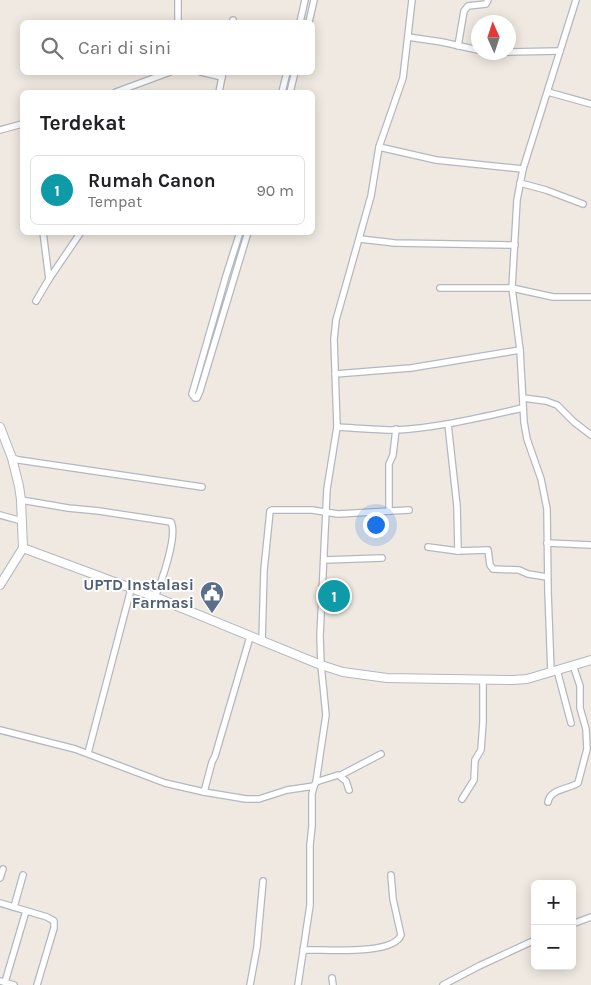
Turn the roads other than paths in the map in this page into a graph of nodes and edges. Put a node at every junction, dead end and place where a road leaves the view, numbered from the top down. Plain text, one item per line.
1 (178, 0) edge
2 (305, 0) edge
3 (314, 0) edge
4 (412, 0) edge
5 (488, 0) edge
6 (576, 0) edge
7 (178, 20) edge
8 (300, 20) edge
9 (309, 20) edge
10 (408, 37) junction
11 (458, 46) junction
12 (471, 49) edge
13 (560, 51) junction
14 (516, 52) edge
15 (162, 75) edge
16 (223, 75) edge
17 (286, 75) edge
18 (294, 75) edge
19 (121, 90) edge
20 (219, 90) edge
21 (282, 90) edge
22 (290, 90) edge
23 (548, 92) junction
24 (591, 104) edge
25 (20, 125) edge
26 (0, 130) edge
27 (379, 147) junction
28 (523, 169) junction
29 (520, 183) junction
30 (583, 204) dead end
31 (43, 235) edge
32 (79, 235) edge
33 (239, 235) edge
34 (247, 235) edge
35 (360, 239) junction
36 (515, 245) junction
37 (49, 279) junction
38 (440, 288) dead end
39 (512, 288) junction
40 (591, 297) edge
41 (36, 301) dead end
42 (520, 350) junction
43 (336, 374) junction
44 (523, 398) junction
45 (524, 408) junction
46 (448, 424) junction
47 (0, 427) edge
48 (337, 427) junction
49 (396, 430) junction
50 (591, 435) edge
51 (12, 458) junction
52 (202, 487) dead end
53 (21, 500) junction
54 (409, 510) dead end
55 (389, 511) junction
56 (326, 513) junction
57 (0, 515) edge
58 (22, 521) junction
59 (548, 543) junction
60 (591, 545) edge
61 (428, 547) dead end
62 (23, 548) junction
63 (458, 551) junction
64 (382, 558) dead end
65 (324, 560) junction
66 (547, 577) junction
67 (0, 585) edge
68 (131, 589) junction
69 (155, 597) junction
70 (250, 637) junction
71 (262, 642) junction
72 (591, 660) edge
73 (321, 665) junction
74 (573, 665) junction
75 (554, 671) junction
76 (483, 680) junction
77 (571, 723) dead end
78 (0, 730) edge
79 (88, 754) junction
80 (381, 754) dead end
81 (341, 775) junction
82 (315, 784) junction
83 (349, 790) dead end
84 (204, 792) junction
85 (462, 799) dead end
86 (548, 802) dead end
87 (3, 869) dead end
88 (23, 874) dead end
89 (391, 875) dead end
90 (0, 878) edge
91 (263, 880) dead end
92 (0, 903) edge
93 (14, 907) junction
94 (26, 911) junction
95 (591, 917) edge
96 (576, 923) edge
97 (531, 942) edge
98 (303, 950) junction
99 (332, 978) dead end
100 (2, 982) edge
101 (14, 985) edge
102 (37, 985) edge
103 (250, 985) edge
104 (298, 985) edge
105 (333, 985) edge
106 (443, 985) edge

1 - 7 street
2 - 8 street
3 - 9 street
4 - 10 street
5 - 11 street
6 - 13 street
10 - 11 street
10 - 27 street
11 - 12 street
13 - 14 street
13 - 23 street
15 - 19 street
16 - 20 street
17 - 21 street
18 - 22 street
23 - 24 street
23 - 28 street
25 - 26 street
27 - 28 street
27 - 35 street
28 - 29 street
29 - 30 street
29 - 36 street
31 - 37 street
32 - 37 street
33 - 34 street
35 - 36 street
35 - 43 street
36 - 39 street
37 - 41 street
38 - 39 street
39 - 40 street
39 - 42 street
42 - 43 street
42 - 44 street
43 - 48 street
44 - 45 street
44 - 50 street
45 - 46 street
45 - 59 street
46 - 49 street
46 - 63 street
47 - 51 street
48 - 49 street
48 - 56 street
49 - 55 street
51 - 52 street
51 - 53 street
53 - 58 street
53 - 69 street
54 - 55 street
55 - 56 street
56 - 65 street
56 - 71 street
57 - 58 street
58 - 62 street
59 - 60 street
59 - 66 street
61 - 63 street
62 - 67 street
62 - 68 street
63 - 66 street
64 - 65 street
65 - 73 street
66 - 75 street
68 - 69 street
68 - 79 street
69 - 70 street
70 - 71 street
70 - 84 street
71 - 73 street
72 - 74 street
73 - 76 street
73 - 82 street
74 - 75 street
74 - 86 street
75 - 76 street
75 - 77 street
76 - 85 street
78 - 79 street
79 - 84 street
80 - 81 street
81 - 82 street
81 - 83 street
82 - 84 street
82 - 98 street
87 - 90 street
88 - 93 street
89 - 98 street
91 - 103 street
92 - 93 street
93 - 94 street
94 - 100 street
94 - 102 street
95 - 96 street
97 - 106 street
98 - 104 street
99 - 105 street
100 - 101 street

